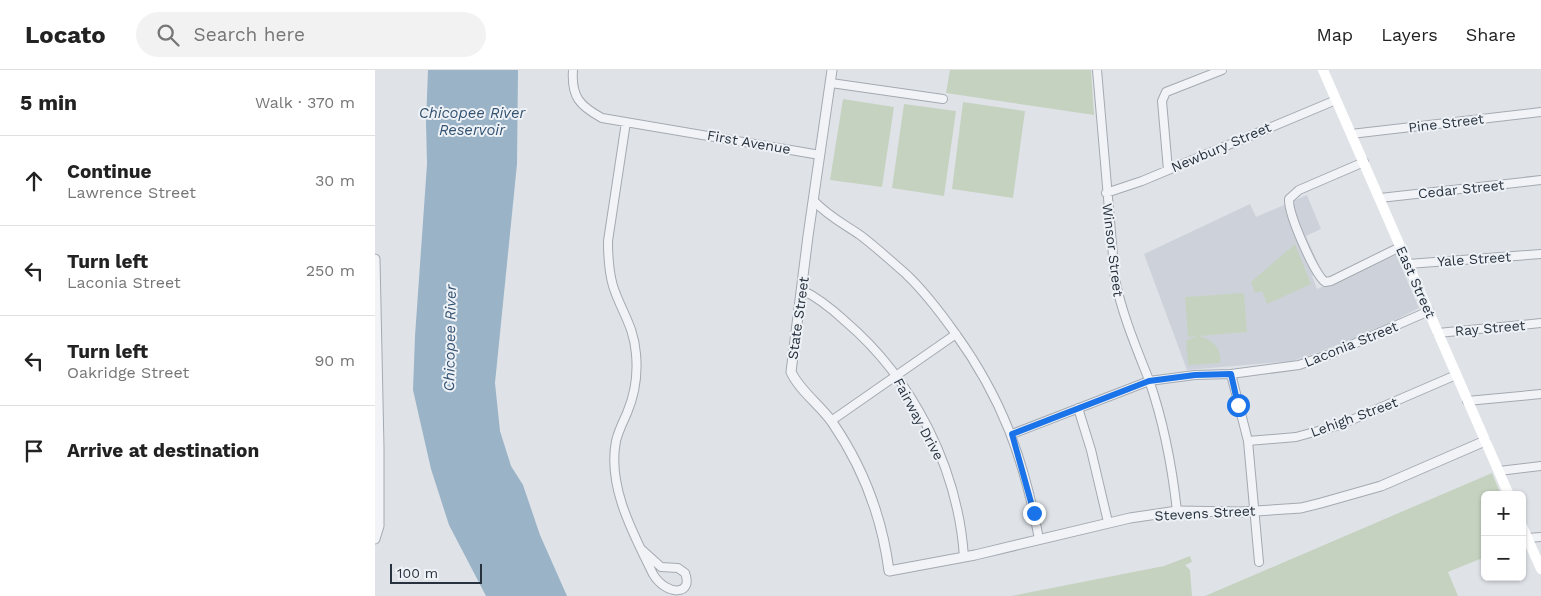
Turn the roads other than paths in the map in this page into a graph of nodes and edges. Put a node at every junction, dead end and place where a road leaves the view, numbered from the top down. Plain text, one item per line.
1 (573, 70) edge
2 (833, 70) edge
3 (1097, 70) edge
4 (1222, 70) edge
5 (1323, 70) edge
6 (831, 83) junction
7 (943, 99) dead end
8 (1335, 100) junction
9 (1541, 112) edge
10 (626, 122) junction
11 (1351, 134) junction
12 (820, 155) junction
13 (1364, 162) junction
14 (1168, 170) junction
15 (1541, 180) edge
16 (1106, 193) junction
17 (1380, 198) junction
18 (814, 201) junction
19 (1400, 247) junction
20 (1541, 254) edge
21 (375, 259) edge
22 (1408, 264) junction
23 (802, 290) junction
24 (1429, 311) junction
25 (1541, 323) edge
26 (1438, 333) junction
27 (956, 334) junction
28 (1231, 374) junction
29 (1456, 375) junction
30 (896, 376) junction
31 (1149, 381) junction
32 (1541, 394) edge
33 (1467, 401) junction
34 (1078, 408) junction
35 (831, 422) junction
36 (1012, 434) junction
37 (1485, 440) junction
38 (1248, 441) junction
39 (1541, 466) edge
40 (1499, 471) junction
41 (1507, 491) edge
42 (1255, 510) junction
43 (1177, 511) junction
44 (1108, 522) junction
45 (1541, 537) edge
46 (1039, 538) junction
47 (1527, 538) joint
48 (375, 539) edge
49 (641, 549) junction
50 (964, 556) junction
51 (1259, 562) dead end
52 (1541, 569) edge
53 (889, 571) joint

1 - 10 street, First Avenue
2 - 6 street, State Street
3 - 16 street, Winsor Street
4 - 14 street
5 - 8 main road, East Street
6 - 7 street
6 - 12 street, State Street
8 - 11 main road, East Street
8 - 14 street, Newbury Street
9 - 11 street, Pine Street
10 - 12 street, First Avenue
10 - 49 street
11 - 13 main road, East Street
12 - 18 street, State Street
13 - 17 main road, East Street
13 - 19 street
14 - 16 street, Newbury Street
15 - 17 street, Cedar Street
16 - 31 street, Winsor Street
17 - 19 main road, East Street
18 - 23 street, State Street
18 - 27 street
19 - 22 main road, East Street
20 - 22 street, Yale Street
21 - 48 street
22 - 24 main road, East Street
23 - 30 street, Fairway Drive
23 - 35 street, State Street
24 - 26 main road, East Street
24 - 28 street, Laconia Street
25 - 26 street, Ray Street
26 - 29 main road, East Street
27 - 30 street
27 - 36 street
28 - 31 street, Laconia Street
28 - 38 street
29 - 33 main road, East Street
29 - 38 street, Lehigh Street
30 - 35 street
30 - 50 street, Fairway Drive
31 - 34 street, Laconia Street
31 - 43 street, Winsor Street
32 - 33 street
33 - 37 main road, East Street
34 - 36 street, Laconia Street
34 - 44 street
35 - 53 street, State Street
36 - 46 street
37 - 40 main road, East Street
37 - 42 street, Stevens Street
38 - 42 street
39 - 40 street
40 - 41 main road, East Street
42 - 43 street, Stevens Street
42 - 51 street
43 - 44 street, Stevens Street
44 - 46 street, Stevens Street
45 - 47 street
46 - 50 street, Stevens Street
47 - 52 main road
49 - 49 street
50 - 53 street, Stevens Street

